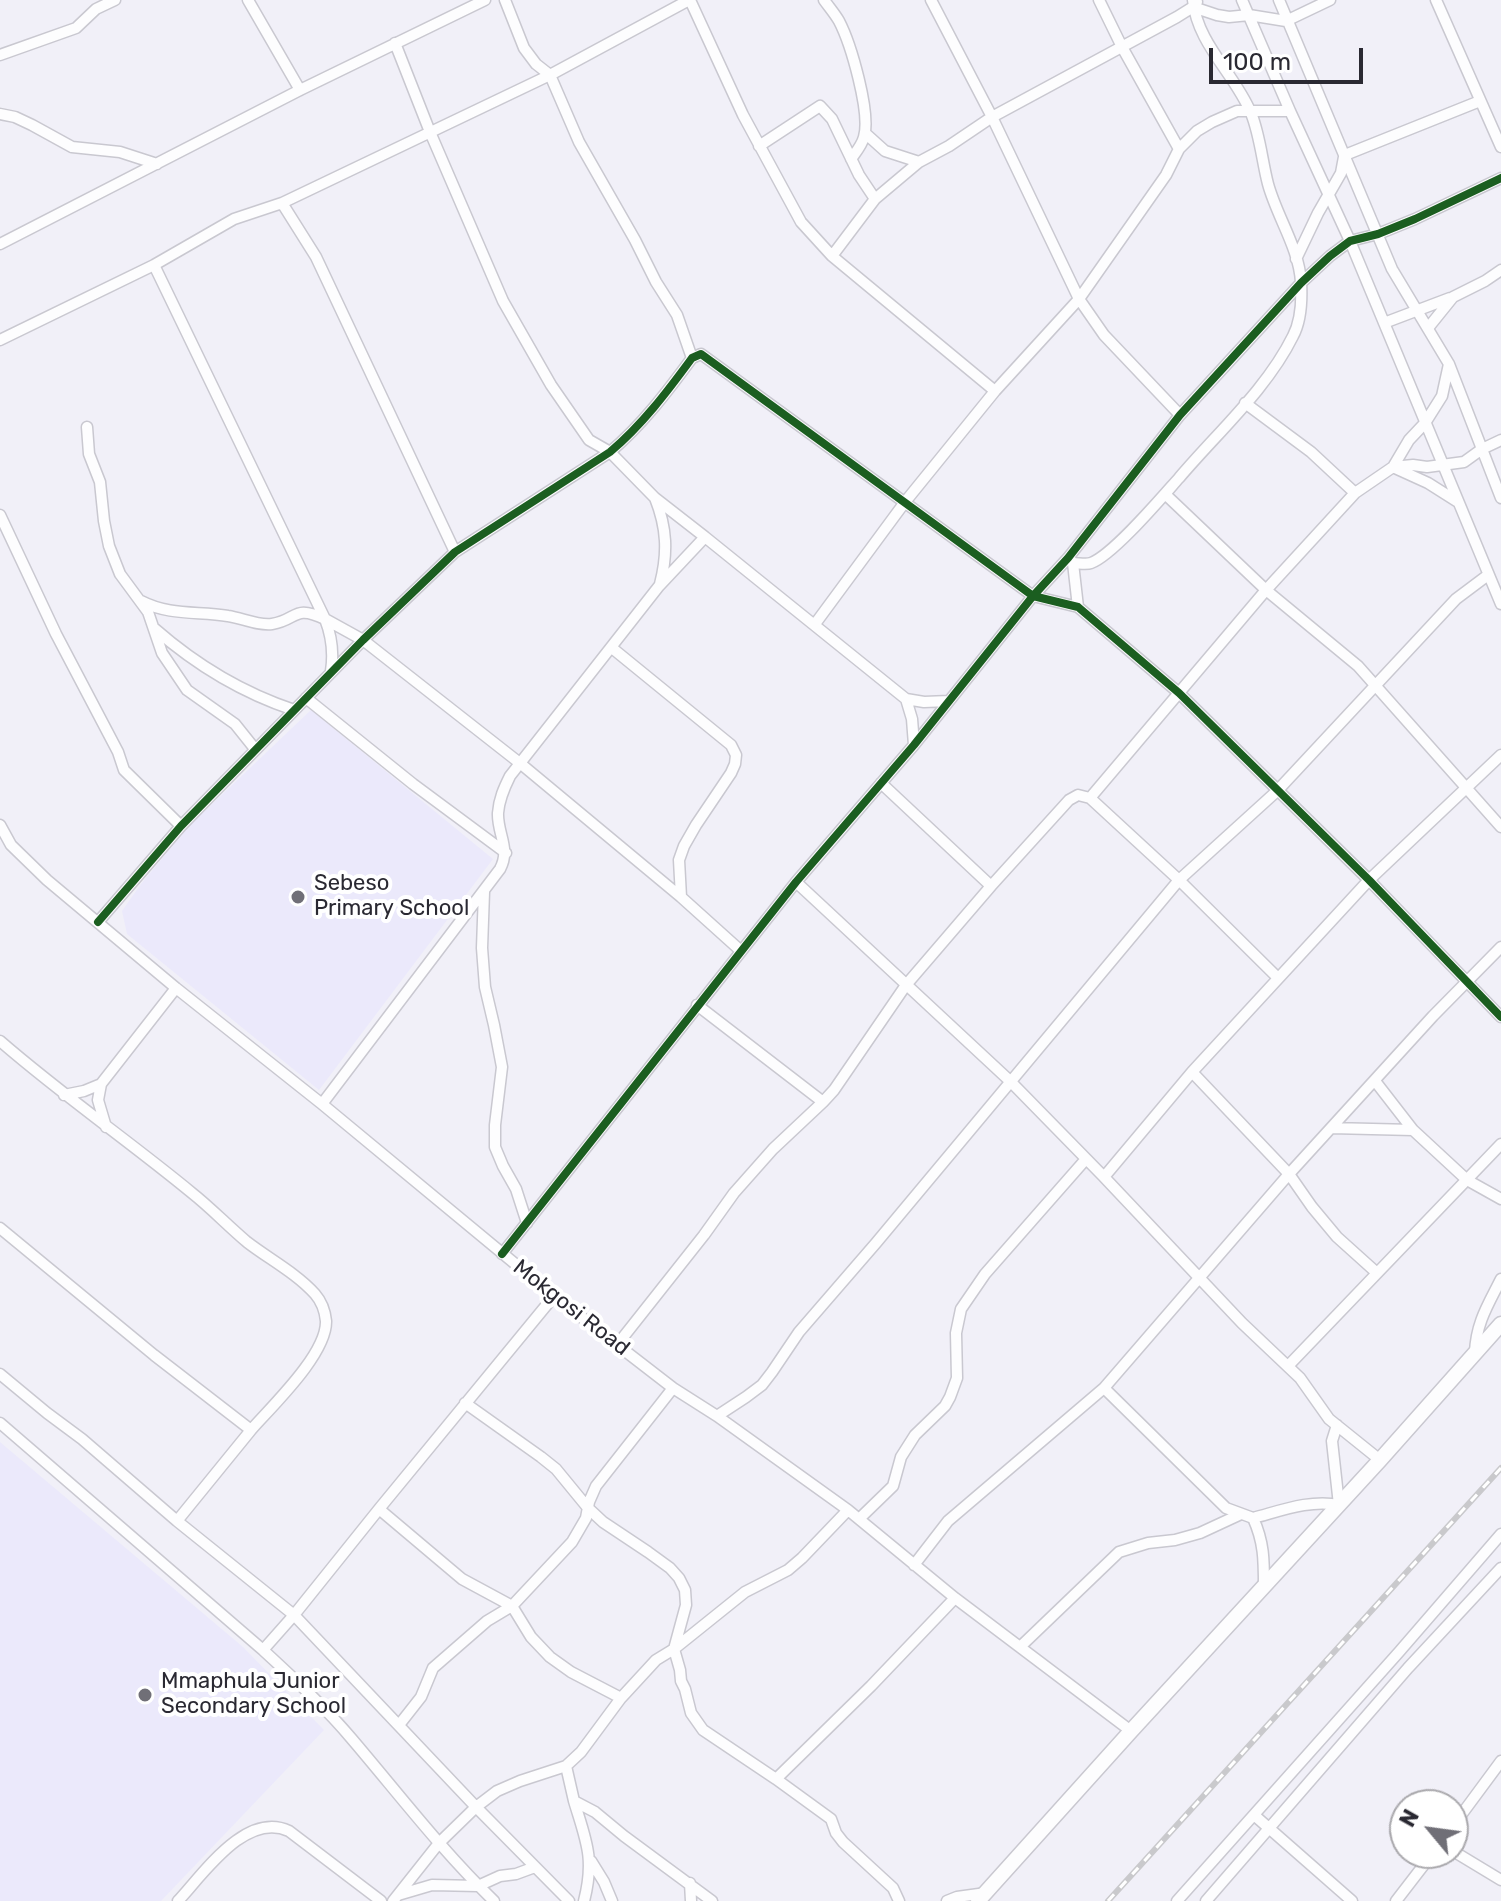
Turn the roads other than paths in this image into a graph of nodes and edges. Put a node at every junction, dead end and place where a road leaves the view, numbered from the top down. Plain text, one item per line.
1 (115, 0) edge
2 (248, 0) edge
3 (505, 0) edge
4 (690, 0) edge
5 (824, 0) edge
6 (931, 0) edge
7 (1099, 0) edge
8 (1242, 0) edge
9 (1279, 0) edge
10 (1330, 0) edge
11 (1436, 0) edge
12 (478, 1) edge
13 (1195, 2) edge
14 (1249, 15) junction
15 (1286, 21) junction
16 (395, 43) junction
17 (1122, 47) junction
18 (0, 55) edge
19 (550, 75) junction
20 (300, 90) junction
21 (1480, 101) junction
22 (1290, 111) junction
23 (1251, 112) junction
24 (0, 114) edge
25 (992, 117) junction
26 (430, 132) junction
27 (865, 133) junction
28 (759, 146) junction
29 (1501, 147) edge
30 (1179, 149) junction
31 (1345, 155) junction
32 (851, 159) junction
33 (919, 162) junction
34 (157, 164) junction
35 (1501, 178) edge
36 (1329, 194) junction
37 (875, 199) junction
38 (282, 203) junction
39 (1378, 234) junction
40 (1350, 241) junction
41 (0, 244) edge
42 (832, 256) junction
43 (1296, 259) junction
44 (154, 265) junction
45 (1501, 270) edge
46 (1301, 283) junction
47 (1453, 297) junction
48 (1079, 299) junction
49 (1417, 310) junction
50 (1384, 323) junction
51 (1428, 328) junction
52 (0, 340) edge
53 (692, 358) junction
54 (1449, 364) junction
55 (995, 391) junction
56 (1245, 403) junction
57 (1180, 415) junction
58 (1425, 423) junction
59 (87, 427) dead end
60 (1501, 440) edge
61 (1482, 449) junction
62 (610, 452) junction
63 (1442, 464) junction
64 (1393, 467) junction
65 (1355, 493) junction
66 (1165, 494) junction
67 (655, 498) junction
68 (1501, 498) edge
69 (905, 502) junction
70 (1458, 503) junction
71 (0, 515) edge
72 (705, 537) junction
73 (455, 552) junction
74 (1070, 560) junction
75 (1488, 575) junction
76 (659, 586) junction
77 (1266, 590) junction
78 (1033, 596) junction
79 (1500, 600) edge
80 (141, 601) junction
81 (1078, 607) junction
82 (325, 619) junction
83 (815, 624) junction
84 (153, 627) junction
85 (363, 640) junction
86 (612, 648) junction
87 (331, 673) junction
88 (1375, 685) junction
89 (1179, 693) junction
90 (306, 698) junction
91 (906, 699) junction
92 (949, 701) junction
93 (294, 710) junction
94 (914, 745) junction
95 (255, 749) junction
96 (1501, 755) edge
97 (521, 764) junction
98 (881, 783) junction
99 (1465, 788) junction
100 (1277, 791) junction
101 (1090, 798) junction
102 (0, 825) edge
103 (181, 826) junction
104 (1501, 827) edge
105 (5, 847) edge
106 (506, 853) junction
107 (1179, 880) junction
108 (1369, 880) junction
109 (796, 882) junction
110 (991, 886) junction
111 (484, 892) junction
112 (681, 897) junction
113 (98, 922) junction
114 (1501, 947) edge
115 (741, 951) junction
116 (1278, 978) junction
117 (1467, 981) junction
118 (906, 985) junction
119 (176, 988) junction
120 (697, 1005) junction
121 (1501, 1017) edge
122 (0, 1041) edge
123 (1192, 1072) junction
124 (1010, 1081) junction
125 (1375, 1081) junction
126 (101, 1084) junction
127 (64, 1095) junction
128 (823, 1102) junction
129 (322, 1104) junction
130 (106, 1127) junction
131 (1331, 1128) junction
132 (1413, 1130) junction
133 (1501, 1144) edge
134 (1086, 1159) junction
135 (1289, 1174) junction
136 (1104, 1177) junction
137 (1467, 1180) junction
138 (1501, 1199) edge
139 (527, 1223) junction
140 (0, 1228) edge
141 (502, 1254) junction
142 (1377, 1273) junction
143 (1198, 1277) junction
144 (1501, 1279) edge
145 (554, 1296) junction
146 (1501, 1324) edge
147 (617, 1345) junction
148 (1475, 1353) junction
149 (1288, 1366) junction
150 (0, 1374) edge
151 (673, 1388) junction
152 (1104, 1388) junction
153 (465, 1403) junction
154 (717, 1416) junction
155 (0, 1423) edge
156 (1337, 1425) junction
157 (251, 1430) junction
158 (1380, 1460) junction
159 (1339, 1505) junction
160 (588, 1508) junction
161 (379, 1509) junction
162 (848, 1510) junction
163 (1241, 1514) junction
164 (1253, 1518) junction
165 (859, 1519) junction
166 (177, 1521) junction
167 (1501, 1534) edge
168 (914, 1565) junction
169 (1501, 1568) edge
170 (1264, 1587) junction
171 (955, 1598) junction
172 (512, 1606) junction
173 (294, 1615) junction
174 (1020, 1647) junction
175 (674, 1649) junction
176 (263, 1650) junction
177 (621, 1698) junction
178 (399, 1725) junction
179 (1131, 1731) junction
180 (1501, 1761) edge
181 (566, 1766) junction
182 (776, 1779) junction
183 (574, 1801) junction
184 (1469, 1804) edge
185 (476, 1807) junction
186 (1254, 1815) junction
187 (1270, 1828) junction
188 (439, 1843) junction
189 (590, 1859) junction
190 (1469, 1861) edge
191 (535, 1867) junction
192 (1421, 1869) edge
193 (1501, 1880) edge
194 (690, 1883) junction
195 (478, 1886) junction
196 (982, 1897) edge
197 (396, 1898) edge
198 (178, 1901) edge
199 (381, 1901) edge
200 (494, 1901) edge
201 (569, 1901) edge
202 (584, 1901) edge
203 (612, 1901) edge
204 (691, 1901) edge
205 (712, 1901) edge
206 (899, 1901) edge
207 (947, 1901) edge
208 (1177, 1901) edge
209 (1206, 1901) edge
210 (1352, 1901) edge
211 (1396, 1901) edge

1 - 18 street
2 - 20 street
3 - 19 street
4 - 19 street
4 - 28 street
5 - 27 street
6 - 25 street
7 - 17 street
8 - 14 street
9 - 15 street
10 - 15 street
11 - 21 street
12 - 16 street
13 - 14 street
13 - 17 street
13 - 23 street
14 - 15 street
14 - 22 street
15 - 31 street
16 - 20 street
16 - 26 street
17 - 25 street
17 - 30 street
19 - 26 street
19 - 53 street
20 - 34 street
21 - 29 street
21 - 31 street
22 - 23 street
22 - 36 street
23 - 30 street
23 - 43 street
24 - 34 street
25 - 33 street
25 - 48 street
26 - 38 street
26 - 62 street
27 - 32 street
27 - 33 street
28 - 32 street
28 - 42 street
30 - 48 street
31 - 36 street
31 - 39 street
32 - 37 street
33 - 37 street
34 - 41 street
35 - 39 street
36 - 40 street
36 - 43 street
37 - 42 street
38 - 44 street
38 - 73 street
39 - 40 street
39 - 49 street
40 - 46 street
40 - 50 street
42 - 55 street
43 - 46 street
44 - 52 street
44 - 82 street
45 - 47 street
46 - 56 street
46 - 57 street
47 - 49 street
47 - 51 street
48 - 55 street
48 - 57 street
49 - 50 street
49 - 51 street
50 - 58 street
51 - 54 street
53 - 62 street
53 - 69 street
54 - 58 street
54 - 61 street
55 - 69 street
56 - 65 street
56 - 66 street
57 - 74 street
58 - 63 street
58 - 64 street
59 - 80 street
60 - 61 street
61 - 63 street
61 - 68 street
62 - 67 street
62 - 73 street
63 - 64 street
63 - 70 street
64 - 65 street
64 - 70 street
65 - 77 street
66 - 74 street
66 - 77 street
67 - 72 street
67 - 76 street
69 - 78 street
69 - 83 street
70 - 75 street
71 - 103 street
72 - 76 street
72 - 83 street
73 - 85 street
74 - 78 street
74 - 81 street
75 - 79 street
75 - 88 street
76 - 86 street
77 - 88 street
77 - 89 street
78 - 81 street
78 - 92 street
80 - 82 street
80 - 84 street
81 - 89 street
82 - 85 street
82 - 87 street
83 - 91 street
84 - 93 street
84 - 95 street
85 - 87 street
85 - 97 street
86 - 97 street
86 - 112 street
87 - 90 street
88 - 99 street
88 - 100 street
89 - 100 street
89 - 101 street
90 - 93 street
90 - 106 street
91 - 92 street
91 - 94 street
92 - 94 street
93 - 95 street
94 - 98 street
95 - 103 street
96 - 99 street
97 - 106 street
97 - 112 street
98 - 109 street
98 - 110 street
99 - 104 street
99 - 108 street
100 - 107 street
100 - 108 street
101 - 107 street
101 - 110 street
102 - 105 street, Mokgosi Road
103 - 113 street
105 - 113 street, Mokgosi Road
106 - 111 street
107 - 116 street
107 - 124 street
108 - 116 street
108 - 117 street
109 - 115 street
109 - 118 street
110 - 118 street
111 - 129 street
111 - 139 street
112 - 115 street
113 - 119 street, Mokgosi Road
114 - 117 street
115 - 120 street
116 - 123 street
117 - 121 street
117 - 125 street
118 - 124 street
118 - 128 street
119 - 126 street
119 - 129 street, Mokgosi Road
120 - 128 street
120 - 139 street
122 - 127 street
123 - 135 street
123 - 136 street
124 - 134 street
124 - 154 street
125 - 131 street
125 - 132 street
126 - 127 street
126 - 130 street
127 - 130 street
128 - 147 street
129 - 141 street, Mokgosi Road
130 - 157 street
131 - 132 street
131 - 135 street
132 - 137 street
133 - 137 street
134 - 136 street
134 - 165 street
135 - 142 street
135 - 143 street
136 - 143 street
137 - 138 street
137 - 142 street
139 - 141 street
140 - 157 street
141 - 145 street, Mokgosi Road
142 - 149 street
143 - 149 street
143 - 152 street
144 - 148 street
145 - 147 street, Mokgosi Road
145 - 153 street
146 - 148 street
147 - 151 street, Mokgosi Road
148 - 158 street
149 - 156 street
150 - 166 street
151 - 154 street, Mokgosi Road
151 - 160 street
152 - 163 street
152 - 168 street
153 - 160 street
153 - 161 street
154 - 162 street, Mokgosi Road
155 - 176 street
156 - 158 street
156 - 159 street
157 - 166 street
158 - 159 street
159 - 164 street
159 - 170 street
160 - 172 street
160 - 175 street
161 - 172 street
161 - 173 street
162 - 165 street, Mokgosi Road
162 - 175 street
163 - 164 street
163 - 174 street
164 - 170 street
165 - 168 street, Mokgosi Road
166 - 173 street
167 - 186 street
168 - 171 street, Mokgosi Road
169 - 187 street
170 - 179 street
171 - 174 street, Mokgosi Road
171 - 182 street
172 - 177 street
172 - 178 street
173 - 176 street
173 - 178 street
174 - 179 street, Mokgosi Road
175 - 177 street
175 - 182 street
176 - 188 street
177 - 181 street
178 - 185 street
179 - 196 street
180 - 184 street
181 - 183 street
181 - 185 street
182 - 206 street
183 - 189 street
183 - 194 street
185 - 188 street
185 - 191 street
186 - 187 street
186 - 208 street
187 - 209 street
187 - 210 street
188 - 195 street
188 - 197 street
189 - 202 street
189 - 203 street
190 - 193 street
191 - 195 street
191 - 201 street
192 - 211 street
194 - 204 street
194 - 205 street
195 - 197 street
195 - 200 street
196 - 207 street
198 - 199 street

